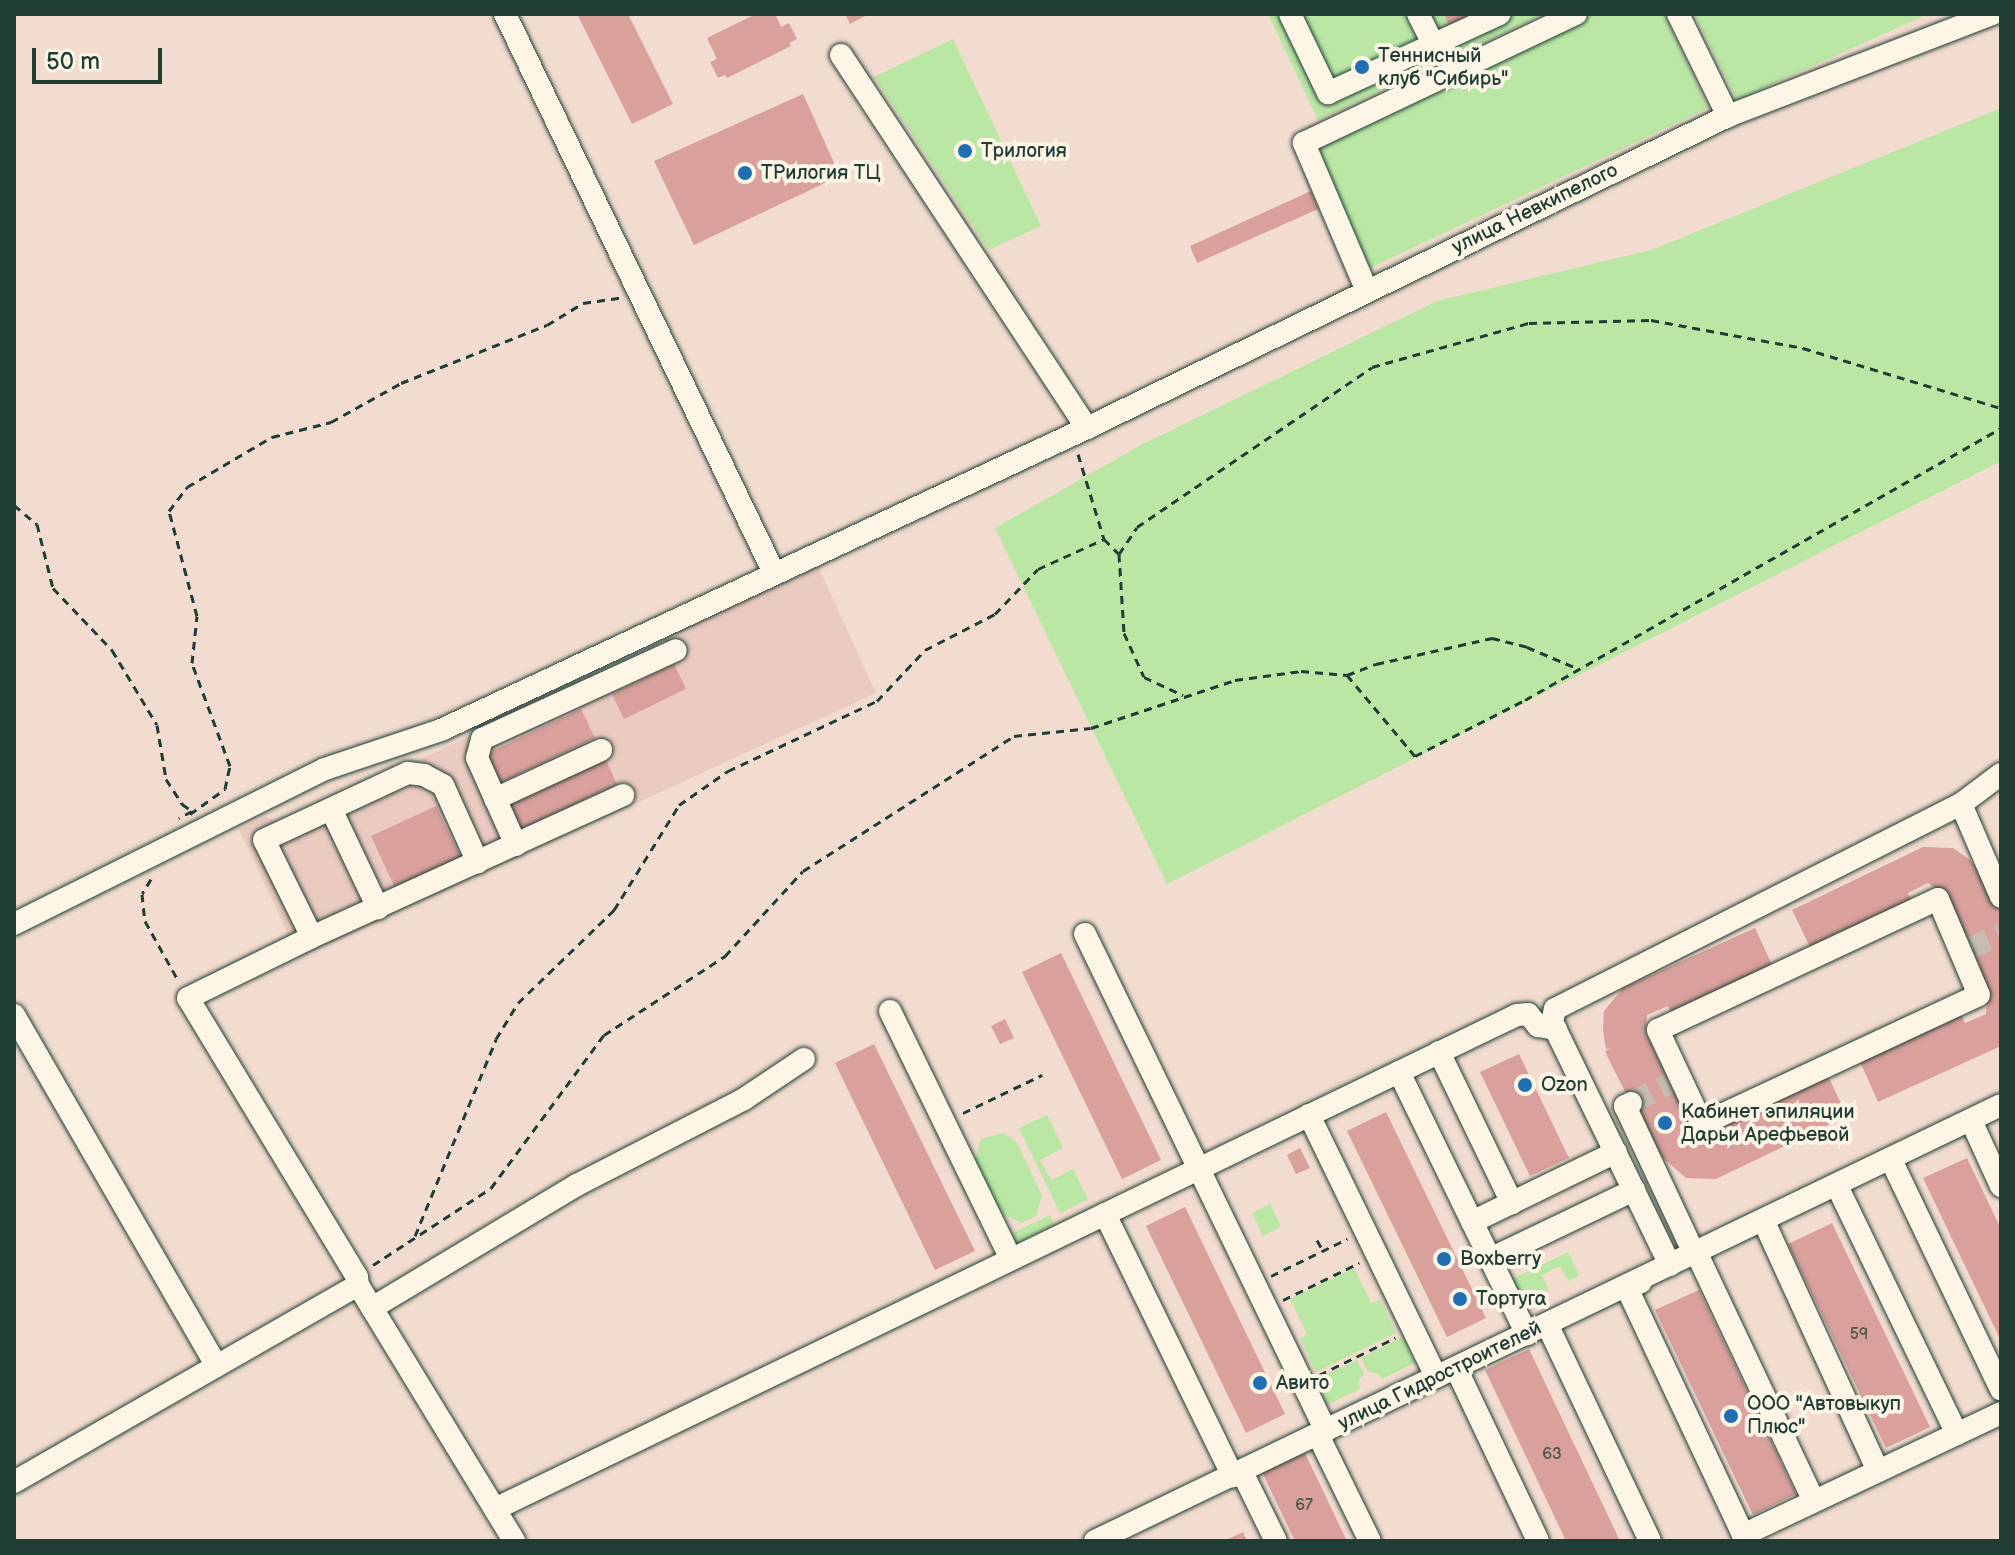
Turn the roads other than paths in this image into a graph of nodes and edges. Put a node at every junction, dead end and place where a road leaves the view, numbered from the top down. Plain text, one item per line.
1 (505, 14) edge
2 (1290, 14) edge
3 (1418, 14) edge
4 (1500, 14) edge
5 (1576, 14) edge
6 (1678, 14) edge
7 (1993, 14) edge
8 (1434, 45) junction
9 (841, 55) dead end
10 (1728, 116) junction
11 (1367, 291) junction
12 (1087, 428) junction
13 (774, 573) junction
14 (676, 650) dead end
15 (601, 750) dead end
16 (2001, 774) edge
17 (623, 795) dead end
18 (495, 799) junction
19 (1961, 804) junction
20 (331, 809) junction
21 (516, 845) junction
22 (478, 863) junction
23 (2001, 897) edge
24 (378, 908) junction
25 (14, 924) edge
26 (1085, 934) dead end
27 (312, 937) junction
28 (890, 1011) dead end
29 (14, 1015) edge
30 (1556, 1029) junction
31 (1439, 1052) junction
32 (804, 1059) dead end
33 (1399, 1072) junction
34 (1675, 1080) joint
35 (1631, 1103) dead end
36 (2001, 1105) edge
37 (1309, 1115) junction
38 (2001, 1115) edge
39 (1974, 1127) junction
40 (1616, 1152) junction
41 (1893, 1164) junction
42 (1199, 1168) junction
43 (2001, 1186) edge
44 (1634, 1190) junction
45 (1839, 1190) junction
46 (1512, 1203) junction
47 (1105, 1214) junction
48 (1472, 1222) junction
49 (1765, 1224) junction
50 (1696, 1254) junction
51 (1011, 1259) junction
52 (1490, 1259) junction
53 (1670, 1265) junction
54 (357, 1281) junction
55 (372, 1308) junction
56 (1537, 1329) junction
57 (217, 1366) junction
58 (1446, 1373) junction
59 (2001, 1389) edge
60 (2001, 1413) edge
61 (1322, 1433) junction
62 (1957, 1434) junction
63 (1878, 1471) junction
64 (1237, 1474) junction
65 (14, 1482) edge
66 (1814, 1501) junction
67 (495, 1509) junction
68 (1738, 1538) edge
69 (1531, 1539) edge
70 (514, 1541) edge
71 (1095, 1541) edge
72 (1276, 1541) edge
73 (1370, 1541) edge
74 (1650, 1541) edge

1 - 13 street
2 - 8 street
3 - 8 street
4 - 8 street
5 - 11 street
6 - 10 street
7 - 10 street, улица Невкипелого
9 - 12 street
10 - 11 street, улица Невкипелого
11 - 12 street, улица Невкипелого
12 - 13 street, улица Невкипелого
13 - 25 street, улица Невкипелого
14 - 18 street
15 - 18 street
16 - 19 street
17 - 21 street
18 - 21 street
19 - 23 street
19 - 30 street
20 - 22 street
20 - 24 street
20 - 27 street
21 - 22 street
22 - 24 street
24 - 27 street
26 - 42 street
27 - 54 street
28 - 51 street
29 - 57 street
30 - 31 street
30 - 40 street
31 - 33 street
31 - 46 street
32 - 55 street
33 - 37 street
33 - 48 street
34 - 34 street
35 - 50 street
36 - 50 street, улица Гидростроителей
37 - 42 street
37 - 58 street
38 - 39 street
39 - 41 street
39 - 43 street
40 - 44 street
40 - 46 street
41 - 45 street
41 - 59 street
42 - 47 street
42 - 61 street
44 - 52 street
44 - 53 street
45 - 49 street
45 - 62 street
46 - 48 street
47 - 51 street
47 - 64 street
48 - 52 street
49 - 50 street
49 - 63 street
50 - 53 street, улица Гидростроителей
50 - 66 street
50 - 68 street
51 - 67 street
52 - 56 street
53 - 56 street, улица Гидростроителей
54 - 55 street
54 - 57 street
55 - 67 street
56 - 58 street, улица Гидростроителей
56 - 74 street
57 - 65 street
58 - 61 street, улица Гидростроителей
58 - 69 street
60 - 62 street
61 - 64 street, улица Гидростроителей
61 - 73 street
62 - 63 street
63 - 66 street
64 - 71 street, улица Гидростроителей
64 - 72 street
66 - 68 street
67 - 70 street

